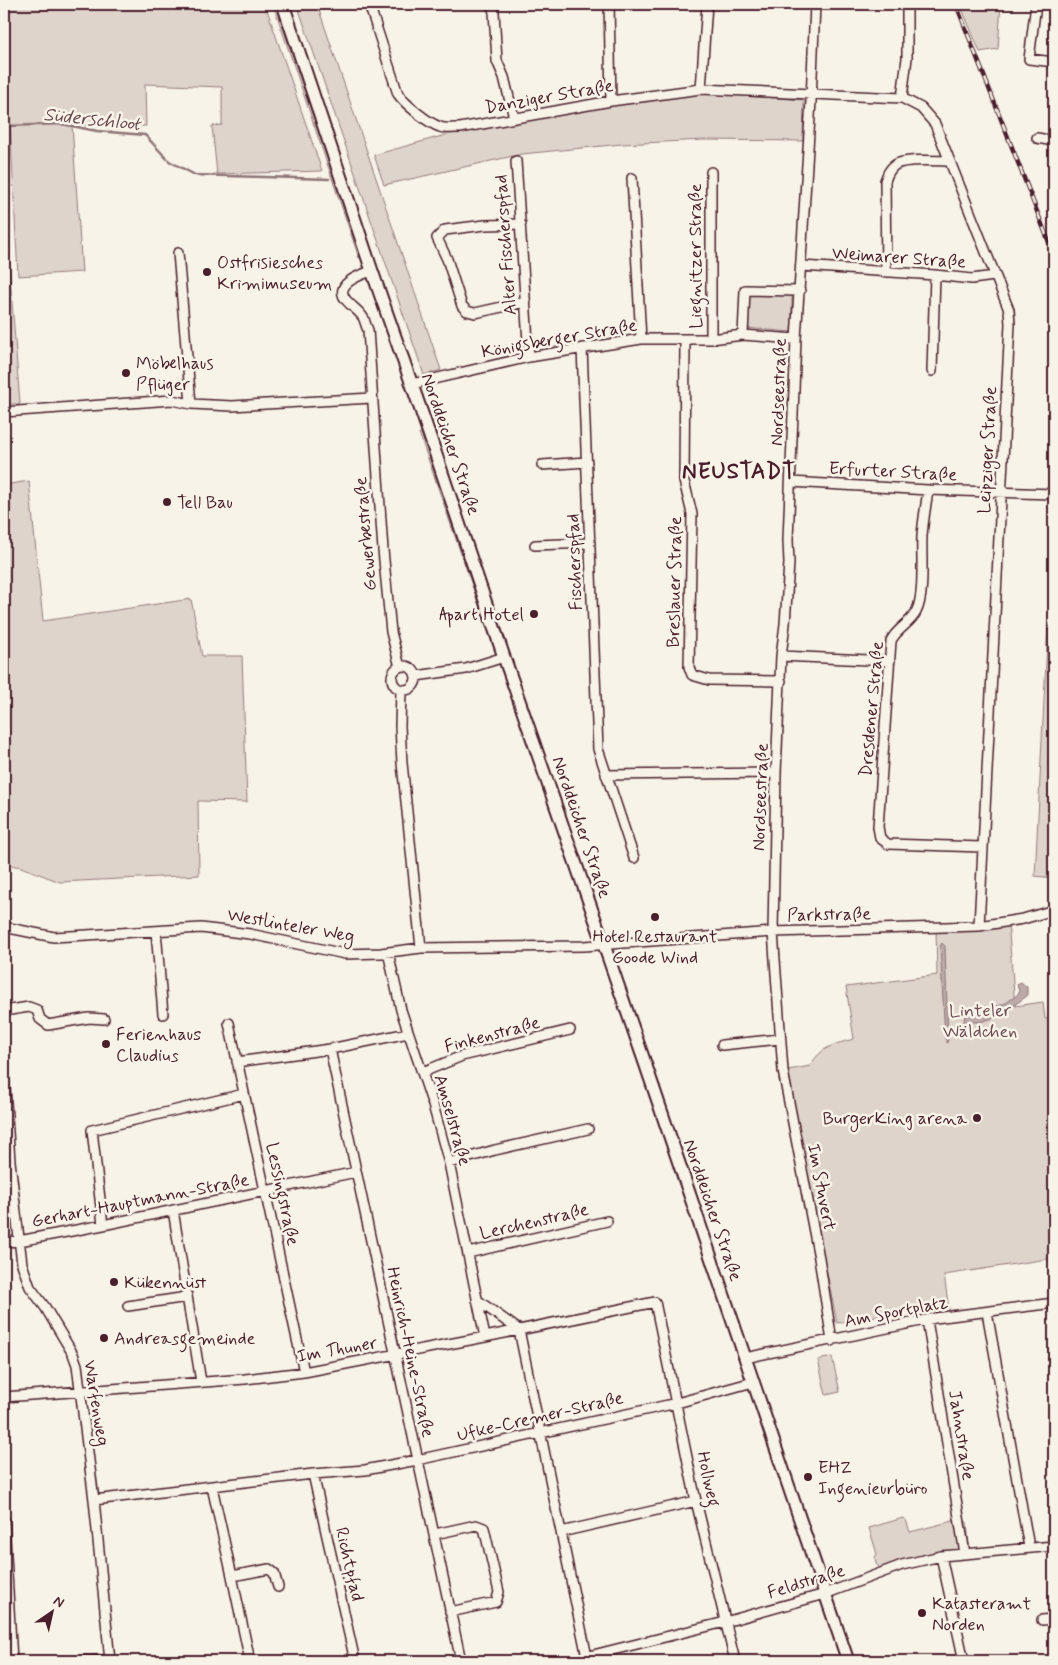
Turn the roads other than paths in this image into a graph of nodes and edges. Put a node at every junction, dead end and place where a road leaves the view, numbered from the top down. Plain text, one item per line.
1 (283, 4) edge
2 (369, 4) edge
3 (491, 4) edge
4 (609, 4) edge
5 (706, 4) edge
6 (815, 4) edge
7 (1036, 4) edge
8 (907, 5) edge
9 (1054, 62) edge
10 (701, 89) junction
11 (811, 94) junction
12 (902, 98) junction
13 (611, 101) junction
14 (514, 118) junction
15 (1037, 138) dead end
16 (1054, 141) edge
17 (516, 161) dead end
18 (950, 161) junction
19 (711, 172) dead end
20 (632, 178) dead end
21 (521, 224) junction
22 (178, 253) dead end
23 (802, 266) junction
24 (372, 271) junction
25 (886, 272) junction
26 (935, 275) junction
27 (994, 276) junction
28 (800, 291) junction
29 (525, 302) junction
30 (743, 335) junction
31 (641, 339) junction
32 (711, 339) junction
33 (796, 339) junction
34 (685, 340) junction
35 (582, 348) junction
36 (529, 357) junction
37 (932, 371) dead end
38 (412, 384) junction
39 (372, 398) junction
40 (191, 404) junction
41 (4, 412) edge
42 (587, 462) junction
43 (542, 465) dead end
44 (791, 482) junction
45 (928, 490) junction
46 (1001, 492) junction
47 (1054, 494) edge
48 (590, 543) junction
49 (535, 545) dead end
50 (781, 656) junction
51 (504, 657) junction
52 (890, 661) junction
53 (400, 667) junction
54 (416, 676) junction
55 (780, 681) junction
56 (401, 690) junction
57 (776, 773) junction
58 (606, 775) junction
59 (982, 847) junction
60 (634, 858) dead end
61 (1054, 910) edge
62 (979, 926) junction
63 (4, 927) edge
64 (156, 931) junction
65 (773, 932) junction
66 (603, 945) junction
67 (421, 948) junction
68 (388, 952) junction
69 (4, 1011) edge
70 (163, 1014) dead end
71 (104, 1019) dead end
72 (229, 1023) dead end
73 (570, 1030) dead end
74 (408, 1033) junction
75 (780, 1039) junction
76 (722, 1045) dead end
77 (330, 1049) junction
78 (237, 1062) junction
79 (423, 1072) junction
80 (4, 1074) edge
81 (244, 1094) junction
82 (588, 1129) dead end
83 (7, 1162) edge
84 (449, 1163) junction
85 (356, 1172) junction
86 (266, 1191) junction
87 (173, 1210) junction
88 (607, 1221) dead end
89 (103, 1225) junction
90 (19, 1241) junction
91 (4, 1242) edge
92 (468, 1253) junction
93 (187, 1297) junction
94 (477, 1300) junction
95 (655, 1302) joint
96 (1054, 1303) edge
97 (128, 1306) dead end
98 (987, 1312) junction
99 (927, 1320) junction
100 (520, 1330) junction
101 (485, 1338) junction
102 (832, 1341) junction
103 (395, 1354) junction
104 (745, 1358) junction
105 (304, 1372) junction
106 (201, 1382) junction
107 (753, 1382) junction
108 (81, 1392) junction
109 (4, 1397) edge
110 (677, 1403) junction
111 (540, 1432) junction
112 (418, 1460) junction
113 (313, 1474) junction
114 (212, 1487) junction
115 (94, 1500) junction
116 (696, 1501) junction
117 (4, 1520) edge
118 (561, 1532) junction
119 (434, 1534) junction
120 (1054, 1546) edge
121 (1029, 1547) junction
122 (965, 1554) junction
123 (941, 1556) junction
124 (232, 1576) junction
125 (278, 1587) dead end
126 (825, 1594) junction
127 (450, 1612) junction
128 (1054, 1618) edge
129 (1042, 1620) dead end
130 (725, 1622) junction
131 (587, 1657) junction
132 (110, 1660) edge
133 (12, 1661) edge
134 (83, 1661) edge
135 (250, 1661) edge
136 (355, 1661) edge
137 (461, 1661) edge
138 (569, 1661) edge
139 (734, 1661) edge
140 (848, 1661) edge
141 (964, 1661) edge

1 - 24 main road, Norddeicher Straße
2 - 14 street, Danziger Straße
3 - 14 street
4 - 13 street
5 - 10 street
6 - 11 street, Nordseestraße
7 - 9 street
8 - 12 street
10 - 11 street, Danziger Straße
10 - 13 street, Danziger Straße
11 - 12 street, Leipziger Straße
11 - 23 street, Nordseestraße
12 - 18 street, Leipziger Straße
13 - 14 street, Danziger Straße
15 - 16 street
17 - 21 street, Alter Fischerspfad
18 - 25 street
18 - 27 street, Leipziger Straße
19 - 32 street, Liegnitzer Straße
20 - 31 street
21 - 29 street, Alter Fischerspfad
21 - 29 street
22 - 40 street
23 - 25 street, Weimarer Straße
23 - 28 street, Nordseestraße
24 - 38 main road, Norddeicher Straße
24 - 39 street, Gewerbestraße
25 - 26 street, Weimarer Straße
26 - 27 street, Weimarer Straße
26 - 37 street
27 - 46 street, Leipziger Straße
28 - 30 street
28 - 33 street, Nordseestraße
29 - 36 street, Alter Fischerspfad
30 - 32 street, Königsberger Straße
30 - 33 street, Königsberger Straße
31 - 34 street, Königsberger Straße
31 - 35 street, Königsberger Straße
32 - 34 street, Königsberger Straße
33 - 44 street, Nordseestraße
34 - 55 street, Breslauer Straße
35 - 36 street, Königsberger Straße
35 - 42 street, Fischerspfad
36 - 38 street, Königsberger Straße
38 - 51 main road, Norddeicher Straße
39 - 40 street
39 - 53 street, Gewerbestraße
40 - 41 street
42 - 43 street
42 - 48 street, Fischerspfad
44 - 45 street, Erfurter Straße
44 - 50 street, Nordseestraße
45 - 46 street, Erfurter Straße
45 - 52 street, Dresdener Straße
46 - 47 street, Erfurter Straße
46 - 59 street, Leipziger Straße
48 - 49 street
48 - 58 street, Fischerspfad
50 - 52 street
50 - 55 street, Nordseestraße
51 - 54 street
51 - 66 main road, Norddeicher Straße
52 - 59 street, Dresdener Straße
53 - 54 street
53 - 56 street, Gewerbestraße
54 - 56 street
55 - 57 street, Nordseestraße
56 - 67 street, Gewerbestraße
57 - 58 street
57 - 65 street, Nordseestraße
58 - 60 street, Fischerspfad
59 - 62 street, Leipziger Straße
61 - 62 street, Parkstraße
62 - 65 street, Parkstraße
63 - 64 street, Westlinteler Weg
64 - 68 street, Westlinteler Weg
64 - 70 street
65 - 66 street, Parkstraße
65 - 75 street, Im Stuvert
66 - 67 street, Westlinteler Weg
66 - 104 main road, Norddeicher Straße
67 - 68 street, Westlinteler Weg
68 - 74 street, Amselstraße
69 - 71 street
72 - 78 street, Lessingstraße
73 - 79 street, Finkenstraße
74 - 77 street
74 - 79 street, Amselstraße
75 - 76 street
75 - 102 street, Im Stuvert
77 - 78 street
77 - 85 street, Heinrich-Heine-Straße
78 - 81 street, Lessingstraße
79 - 84 street, Amselstraße
80 - 83 street, Warfenweg
81 - 86 street, Lessingstraße
81 - 89 street
82 - 84 street
83 - 90 street, Warfenweg
84 - 92 street, Amselstraße
85 - 86 street, Gerhart-Hauptmann-Straße
85 - 103 street, Heinrich-Heine-Straße
86 - 87 street, Gerhart-Hauptmann-Straße
86 - 105 street, Lessingstraße
87 - 89 street, Gerhart-Hauptmann-Straße
87 - 93 street
88 - 92 street, Lerchenstraße
89 - 90 street, Gerhart-Hauptmann-Straße
90 - 91 street, Gerhart-Hauptmann-Straße
90 - 108 street, Warfenweg
92 - 94 street, Amselstraße
93 - 97 street
93 - 106 street
94 - 100 street
94 - 101 street, Amselstraße
95 - 100 street, Im Thuner
95 - 110 street, Hollweg
96 - 98 street, Am Sportplatz
98 - 99 street, Am Sportplatz
98 - 121 street
99 - 102 street, Am Sportplatz
99 - 122 street, Jahnstraße
100 - 101 street, Im Thuner
100 - 111 street
101 - 103 street, Im Thuner
102 - 104 street, Am Sportplatz
103 - 105 street, Im Thuner
103 - 112 street, Heinrich-Heine-Straße
104 - 107 main road, Norddeicher Straße
105 - 106 street, Im Thuner
106 - 108 street, Im Thuner
107 - 110 street, Ufke-Cremer-Straße
107 - 126 main road, Norddeicher Straße
108 - 109 street, Im Thuner
108 - 115 street, Warfenweg
110 - 111 street, Ufke-Cremer-Straße
110 - 116 street, Hollweg
111 - 112 street, Ufke-Cremer-Straße
111 - 118 street
112 - 113 street, Ufke-Cremer-Straße
112 - 119 street, Heinrich-Heine-Straße
113 - 114 street, Ufke-Cremer-Straße
113 - 136 street, Richtpfad
114 - 115 street, Ufke-Cremer-Straße
114 - 124 street
115 - 132 street, Warfenweg
116 - 118 street
116 - 130 street, Hollweg
117 - 133 street
118 - 131 street
119 - 127 street, Heinrich-Heine-Straße
119 - 127 street
120 - 121 street, Feldstraße
121 - 122 street, Feldstraße
122 - 123 street, Feldstraße
123 - 126 street, Feldstraße
123 - 141 street
124 - 125 street
124 - 135 street
126 - 130 street, Feldstraße
126 - 140 main road, Norddeicher Straße
127 - 137 street, Heinrich-Heine-Straße
128 - 129 street
130 - 131 street, Feldstraße
130 - 139 street, Hollweg
131 - 138 street, Feldstraße
132 - 134 street

